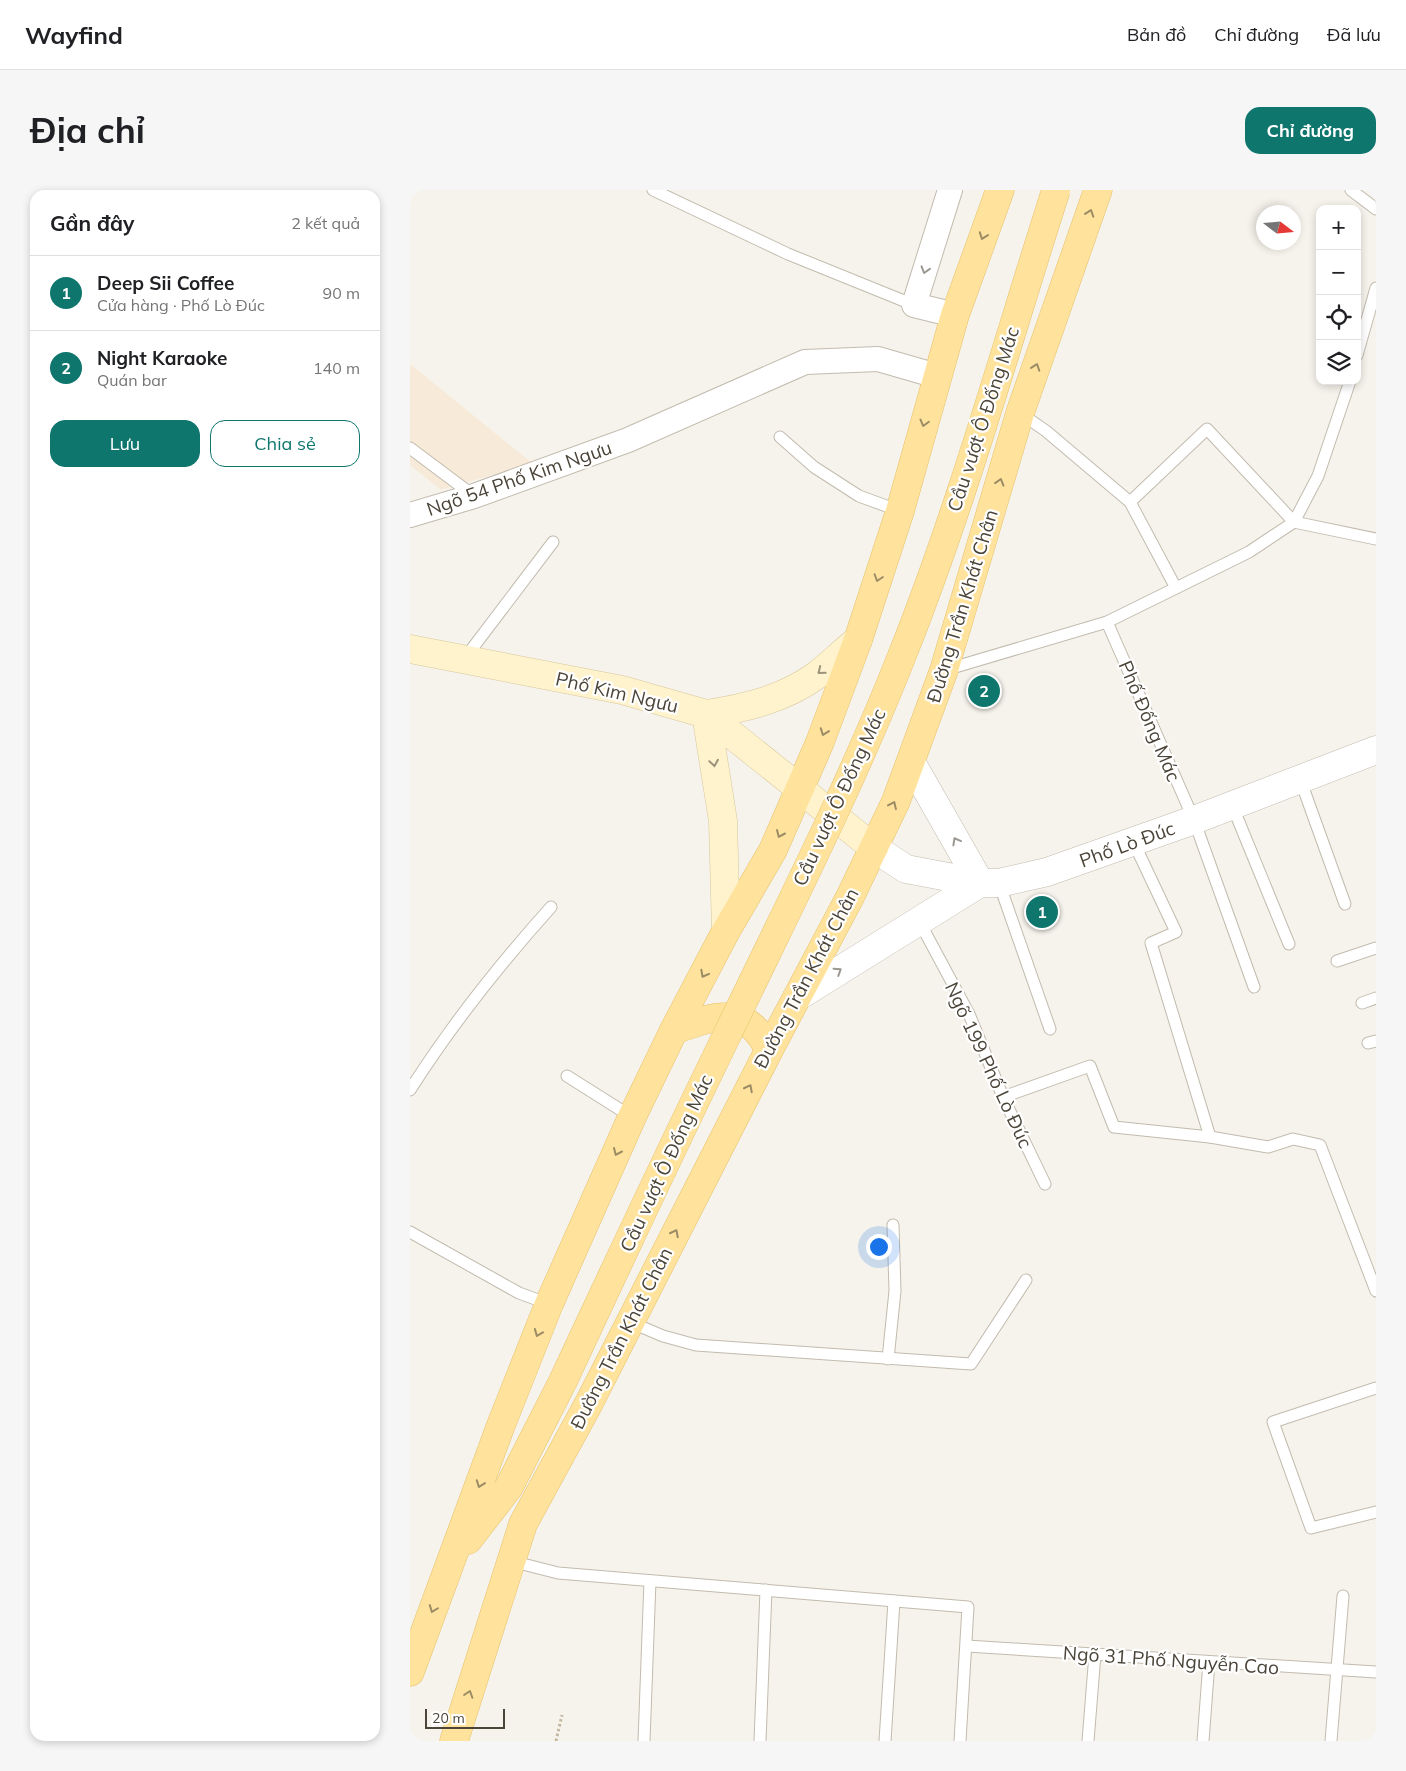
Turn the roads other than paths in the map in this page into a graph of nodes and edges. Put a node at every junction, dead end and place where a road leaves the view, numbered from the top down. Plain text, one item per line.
1 (653, 190) edge
2 (950, 190) edge
3 (1056, 190) edge
4 (1098, 190) edge
5 (1350, 190) edge
6 (996, 191) edge
7 (1376, 209) edge
8 (1376, 288) edge
9 (914, 305) junction
10 (955, 315) junction
11 (1361, 340) edge
12 (937, 376) junction
13 (1349, 385) edge
14 (1020, 413) junction
15 (780, 437) dead end
16 (410, 448) edge
17 (474, 496) junction
18 (1130, 502) junction
19 (900, 511) junction
20 (410, 515) edge
21 (1294, 522) junction
22 (1376, 539) edge
23 (553, 542) dead end
24 (1176, 588) junction
25 (1107, 622) junction
26 (858, 640) junction
27 (410, 649) edge
28 (465, 658) junction
29 (944, 670) junction
30 (706, 714) junction
31 (1376, 750) edge
32 (911, 762) junction
33 (1300, 779) junction
34 (800, 789) junction
35 (1232, 805) junction
36 (1194, 820) junction
37 (1133, 841) junction
38 (874, 848) junction
39 (990, 883) junction
40 (1345, 904) dead end
41 (551, 907) dead end
42 (918, 920) junction
43 (726, 931) junction
44 (1289, 944) dead end
45 (1376, 948) edge
46 (1337, 961) dead end
47 (1254, 987) dead end
48 (797, 997) junction
49 (1376, 998) edge
50 (1362, 1003) dead end
51 (1050, 1029) dead end
52 (674, 1030) junction
53 (769, 1050) junction
54 (568, 1076) dead end
55 (410, 1090) edge
56 (1003, 1097) junction
57 (632, 1117) junction
58 (1210, 1137) junction
59 (1045, 1184) dead end
60 (893, 1225) dead end
61 (410, 1232) edge
62 (1026, 1280) dead end
63 (1376, 1291) edge
64 (549, 1304) junction
65 (629, 1322) junction
66 (888, 1359) junction
67 (563, 1381) junction
68 (1376, 1388) edge
69 (1376, 1512) edge
70 (523, 1524) junction
71 (511, 1561) junction
72 (451, 1564) junction
73 (650, 1581) junction
74 (766, 1590) junction
75 (1343, 1596) dead end
76 (894, 1601) junction
77 (966, 1646) junction
78 (1095, 1654) junction
79 (412, 1655) edge
80 (1209, 1662) junction
81 (1336, 1671) junction
82 (1376, 1672) edge
83 (455, 1741) edge
84 (644, 1741) edge
85 (760, 1741) edge
86 (885, 1741) edge
87 (960, 1741) edge
88 (1088, 1741) edge
89 (1203, 1741) edge
90 (1331, 1741) edge

1 - 9 lane
2 -> 9 street
3 - 67 main road, Cầu vượt Ô Đống Mác, bridge
14 -> 4 main road, Đường Trần Khát Chân
5 - 7 lane
6 -> 10 main road
8 - 11 lane
9 - 10 street
10 - 12 main road
12 - 17 street, Ngõ 54 Phố Kim Ngưu
12 -> 19 main road
13 - 21 lane
14 - 18 lane
29 -> 14 main road, Đường Trần Khát Chân
15 - 19 lane
16 - 17 lane
17 - 20 street, Ngõ 54 Phố Kim Ngưu
18 - 21 lane
18 - 24 lane
19 -> 26 main road
21 - 22 lane
21 - 24 lane
23 - 28 lane
24 - 25 lane
25 - 29 lane
25 - 36 lane, Phố Đống Mác
26 -> 30 main road
26 -> 34 main road
27 - 28 main road, Phố Kim Ngưu
28 - 30 main road, Phố Kim Ngưu
29 - 32 main road, Đường Trần Khát Chân
30 - 34 main road, Phố Kim Ngưu
30 -> 43 main road
31 - 33 street, Phố Lò Đúc
38 -> 32 main road, Đường Trần Khát Chân
39 -> 32 street
33 - 35 street, Phố Lò Đúc
33 - 40 lane
34 - 38 main road, Phố Kim Ngưu
34 -> 43 main road
35 - 36 street, Phố Lò Đúc
35 - 44 lane
36 - 37 street, Phố Lò Đúc
36 - 47 lane, Phố Đống Mác
37 - 39 street, Phố Lò Đúc
37 - 58 lane
38 - 39 street, Phố Lò Đúc
38 - 48 main road, Đường Trần Khát Chân
39 - 42 street
39 - 51 lane
41 - 55 lane
48 -> 42 street
42 - 56 lane, Ngõ 199 Phố Lò Đúc
43 -> 52 main road
45 - 46 lane
48 - 53 main road, Đường Trần Khát Chân
49 - 50 lane
52 - 53 main road
52 - 57 main road
65 -> 53 main road, Đường Trần Khát Chân
54 - 57 lane
56 - 58 lane
56 - 59 lane, Ngõ 199 Phố Lò Đúc
57 -> 64 main road
58 - 63 lane
60 - 66 lane
61 - 64 lane
62 - 66 lane
64 -> 72 main road
65 - 66 lane
65 - 70 main road, Đường Trần Khát Chân
67 - 70 main road, Cầu vượt Ô Đống Mác
67 - 72 main road, Cầu vượt Ô Đống Mác
68 - 69 lane
70 - 71 main road, Đường Trần Khát Chân
71 - 73 lane
83 -> 71 main road, Đường Trần Khát Chân
72 -> 79 main road
73 - 74 lane
73 - 84 lane
74 - 76 lane
74 - 85 lane
75 - 81 lane
76 - 77 lane
76 - 86 lane
77 - 78 lane, Ngõ 31 Phố Nguyễn Cao
77 - 87 lane
78 - 80 lane, Ngõ 31 Phố Nguyễn Cao
78 - 88 lane
80 - 81 lane, Ngõ 31 Phố Nguyễn Cao
80 - 89 lane
81 - 82 lane, Ngõ 31 Phố Nguyễn Cao
81 - 90 lane

